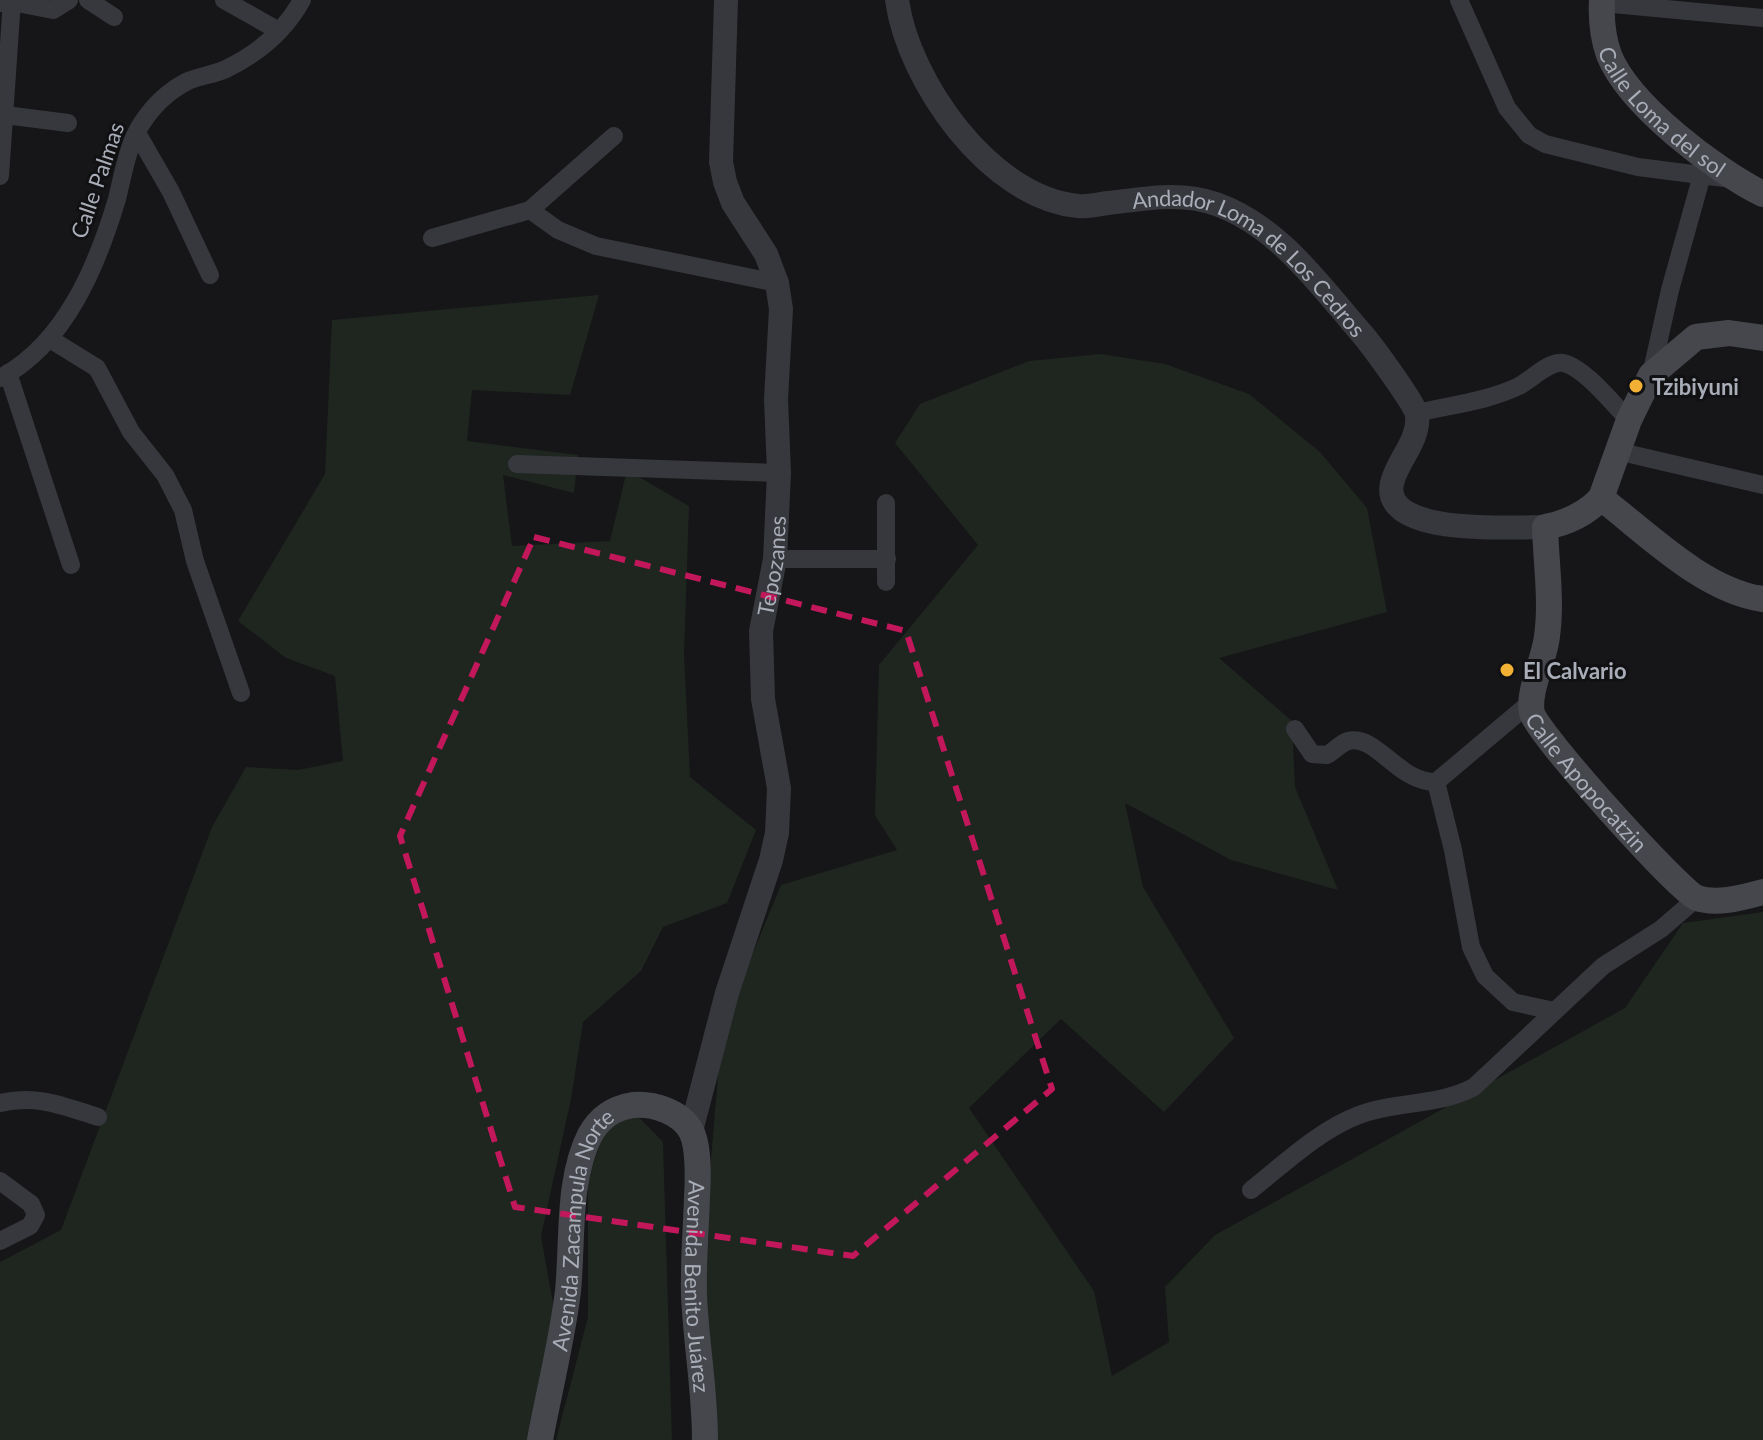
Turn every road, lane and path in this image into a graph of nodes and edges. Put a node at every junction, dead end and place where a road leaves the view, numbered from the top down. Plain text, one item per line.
1 (69, 0) edge
2 (88, 0) edge
3 (302, 0) edge
4 (726, 0) edge
5 (897, 0) edge
6 (1459, 0) edge
7 (227, 1) edge
8 (8, 2) edge
9 (1602, 2) edge
10 (114, 17) dead end
11 (1763, 18) edge
12 (279, 31) junction
13 (5, 115) junction
14 (68, 123) dead end
15 (137, 133) junction
16 (614, 136) dead end
17 (1702, 175) junction
18 (0, 176) edge
19 (1735, 179) junction
20 (1763, 194) edge
21 (530, 210) junction
22 (432, 238) dead end
23 (210, 275) dead end
24 (777, 283) junction
25 (1763, 338) edge
26 (50, 339) junction
27 (1651, 375) junction
28 (3, 376) edge
29 (1417, 413) junction
30 (1629, 420) junction
31 (1617, 451) junction
32 (517, 464) dead end
33 (779, 473) junction
34 (1763, 485) edge
35 (1601, 498) junction
36 (886, 503) dead end
37 (1545, 527) junction
38 (775, 559) junction
39 (887, 559) junction
40 (71, 565) dead end
41 (886, 582) dead end
42 (1763, 599) edge
43 (241, 693) dead end
44 (1531, 702) junction
45 (1295, 729) dead end
46 (1436, 782) junction
47 (1763, 892) edge
48 (1697, 898) junction
49 (1554, 1011) junction
50 (0, 1103) edge
51 (98, 1117) dead end
52 (691, 1131) junction
53 (0, 1181) edge
54 (1251, 1190) dead end
55 (0, 1241) edge
56 (540, 1440) edge
57 (705, 1440) edge

1 - 8 street
2 - 10 street
3 - 12 street, Calle Palmas
4 - 24 street, Tepozanes
5 - 29 street, Andador Loma de Los Cedros
6 - 17 street
7 - 12 street
8 - 13 street
9 - 11 street
9 - 19 main road, Calle Loma del sol
12 - 15 street, Calle Palmas
13 - 14 street
13 - 18 street
15 - 23 street
15 - 26 street, Calle Palmas
16 - 21 street
17 - 19 street
17 - 27 street
19 - 20 main road, Calle Loma del sol
21 - 22 street
21 - 24 street
24 - 33 street, Tepozanes
25 - 27 main road
26 - 28 street, Calle Palmas
26 - 43 street
27 - 30 main road
28 - 40 street
29 - 30 street
29 - 37 street
30 - 31 main road
31 - 34 street
31 - 35 main road
32 - 33 street
33 - 38 street, Tepozanes
35 - 37 main road
35 - 42 main road
36 - 39 street
37 - 44 main road, Calle Apopocatzin
38 - 39 street
38 - 52 street, Tepozanes
39 - 41 street
44 - 46 street
44 - 48 main road, Calle Apopocatzin
45 - 46 street
46 - 49 street
47 - 48 main road
48 - 49 street
49 - 54 street
50 - 51 street
52 - 56 main road, Avenida Zacampula Norte
52 - 57 main road, Avenida Benito Juárez
53 - 55 street

